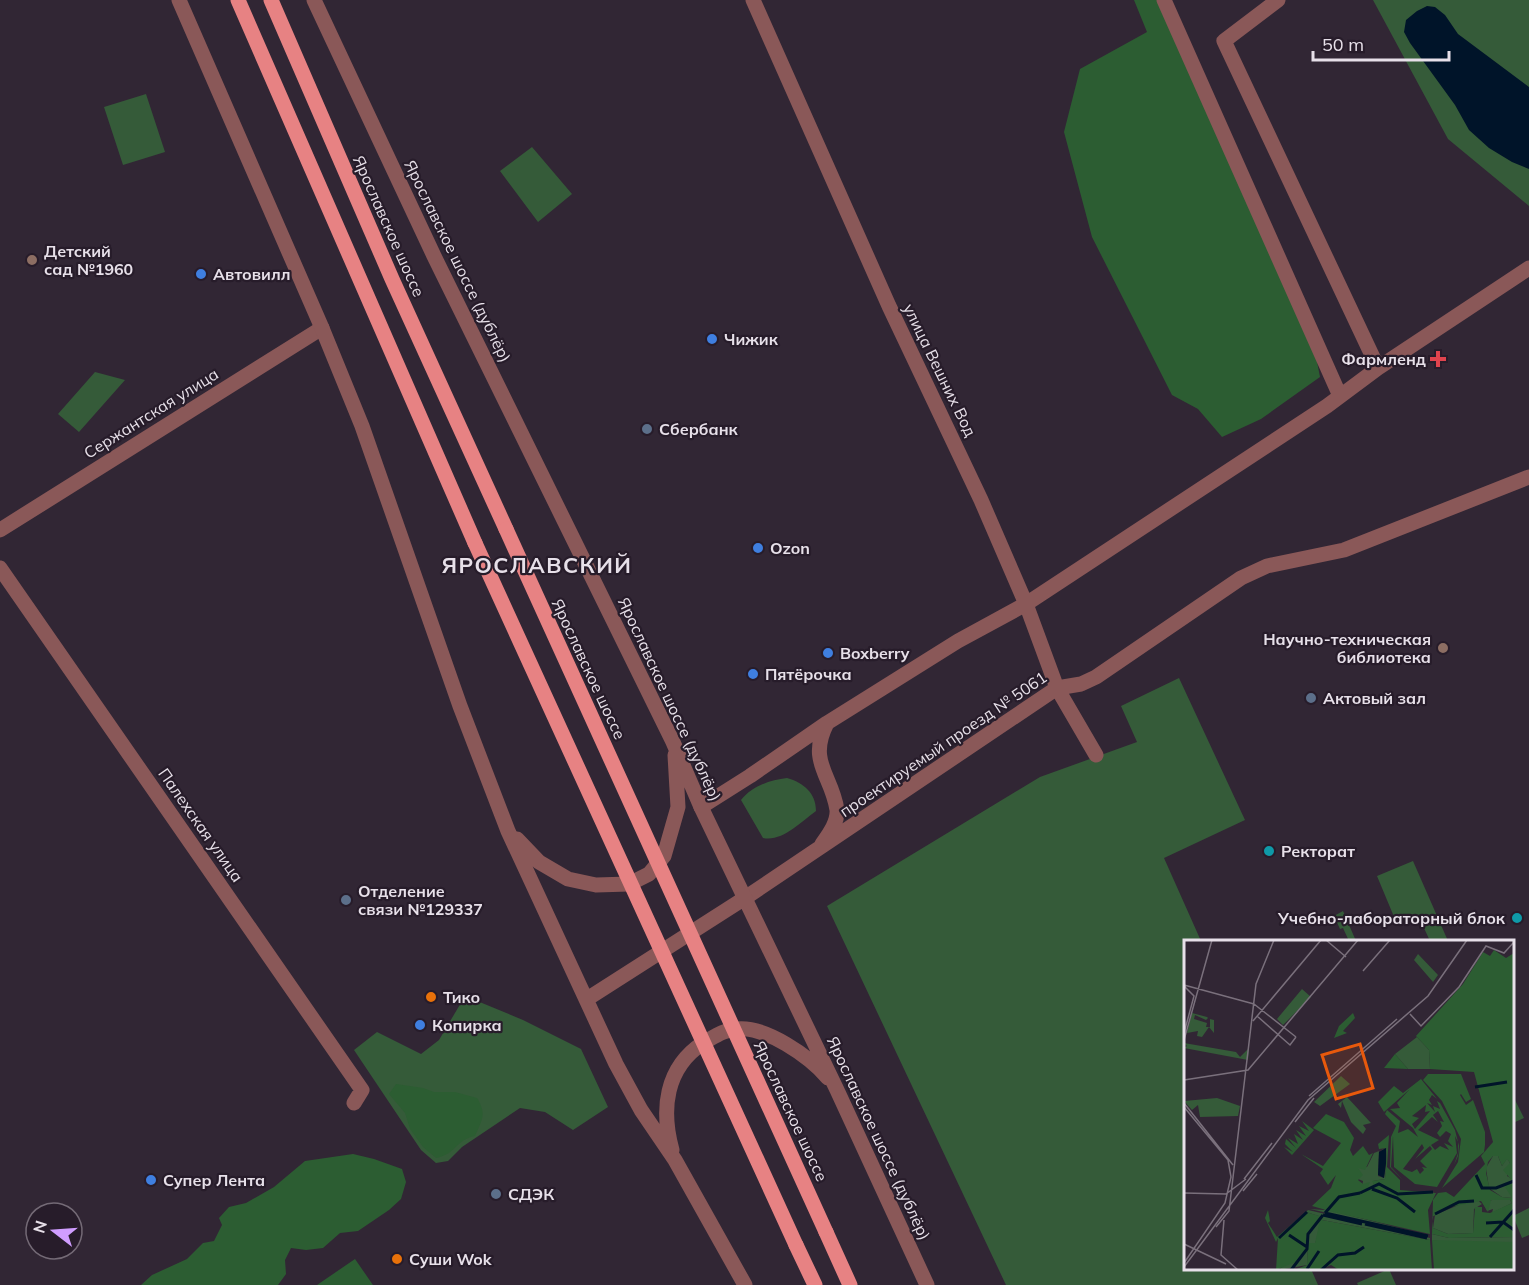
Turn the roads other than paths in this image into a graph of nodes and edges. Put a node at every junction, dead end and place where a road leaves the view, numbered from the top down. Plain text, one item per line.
1 (178, 0) edge
2 (238, 0) edge
3 (271, 0) edge
4 (314, 0) edge
5 (753, 0) edge
6 (1164, 0) edge
7 (1278, 0) edge
8 (1529, 268) edge
9 (322, 328) junction
10 (1378, 368) junction
11 (1340, 396) junction
12 (1529, 477) edge
13 (0, 531) edge
14 (0, 568) edge
15 (1026, 604) junction
16 (1057, 688) junction
17 (827, 723) junction
18 (673, 742) junction
19 (1096, 755) dead end
20 (701, 807) junction
21 (508, 831) junction
22 (818, 849) junction
23 (745, 898) junction
24 (587, 999) junction
25 (837, 1090) junction
26 (354, 1103) dead end
27 (675, 1160) junction
28 (745, 1285) edge
29 (814, 1285) edge
30 (850, 1285) edge
31 (927, 1285) edge

1 - 9 street
2 - 29 main road, bridge
3 - 30 main road, Ярославское шоссе, bridge
4 - 18 street, Ярославское шоссе (дублёр)
5 - 15 street, улица Вешних Вод
6 - 11 street
7 - 10 street
8 - 10 street
9 - 13 street, Сержантская улица
9 - 21 street
10 - 11 street
11 - 15 street
12 - 16 street, проектируемый проезд № 5061
14 - 26 street, Палехская улица
15 - 16 street, улица Вешних Вод
15 - 17 street
16 - 19 street, улица Вешних Вод
16 - 22 street, проектируемый проезд № 5061
17 - 20 street
17 - 22 street
18 - 20 street, Ярославское шоссе (дублёр)
18 - 21 street
20 - 23 street, Ярославское шоссе (дублёр)
21 - 24 street
22 - 23 street, проектируемый проезд № 5061
23 - 24 street, проектируемый проезд № 5061
23 - 25 street, Ярославское шоссе (дублёр)
24 - 27 street
25 - 27 street
25 - 31 street, Ярославское шоссе (дублёр)
27 - 28 street

